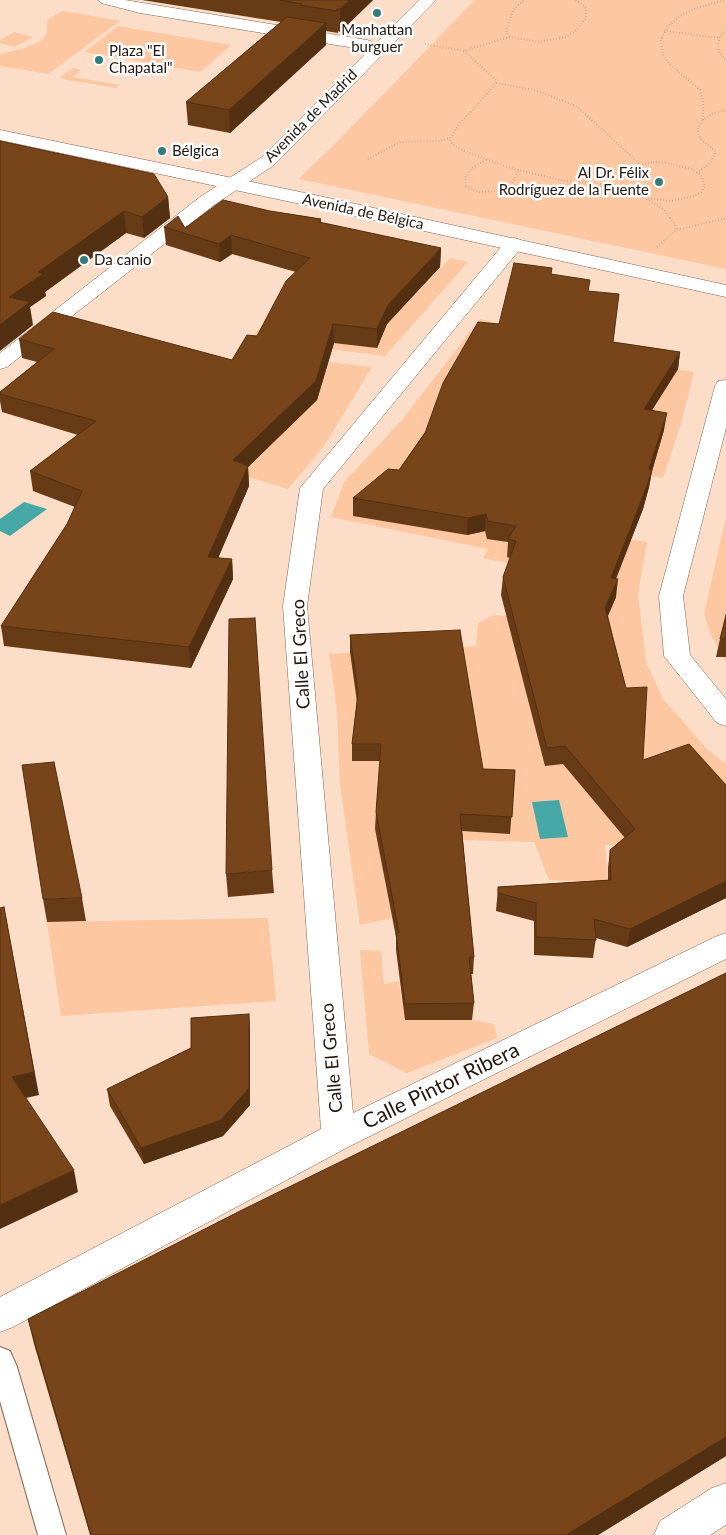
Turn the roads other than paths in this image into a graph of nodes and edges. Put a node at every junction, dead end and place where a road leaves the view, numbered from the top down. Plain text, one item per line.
1 (106, 0) edge
2 (428, 0) edge
3 (367, 45) dead end
4 (0, 135) edge
5 (233, 184) junction
6 (514, 244) junction
7 (726, 290) edge
8 (0, 363) edge
9 (726, 386) edge
10 (726, 717) edge
11 (726, 945) edge
12 (338, 1136) junction
13 (0, 1315) edge
14 (0, 1360) edge
15 (726, 1502) edge
16 (52, 1535) edge
17 (674, 1535) edge

1 - 3 street
2 - 5 street, Avenida de Madrid
4 - 5 street, Avenida de Bélgica
5 - 6 street, Avenida de Bélgica
5 - 8 street, Avenida de Madrid
6 - 7 street, Avenida de Bélgica
6 - 12 street, Calle El Greco
9 - 10 street
11 - 12 street, Calle Pintor Ribera
12 - 13 street, Calle Pintor Ribera
14 - 16 lane
15 - 17 street

